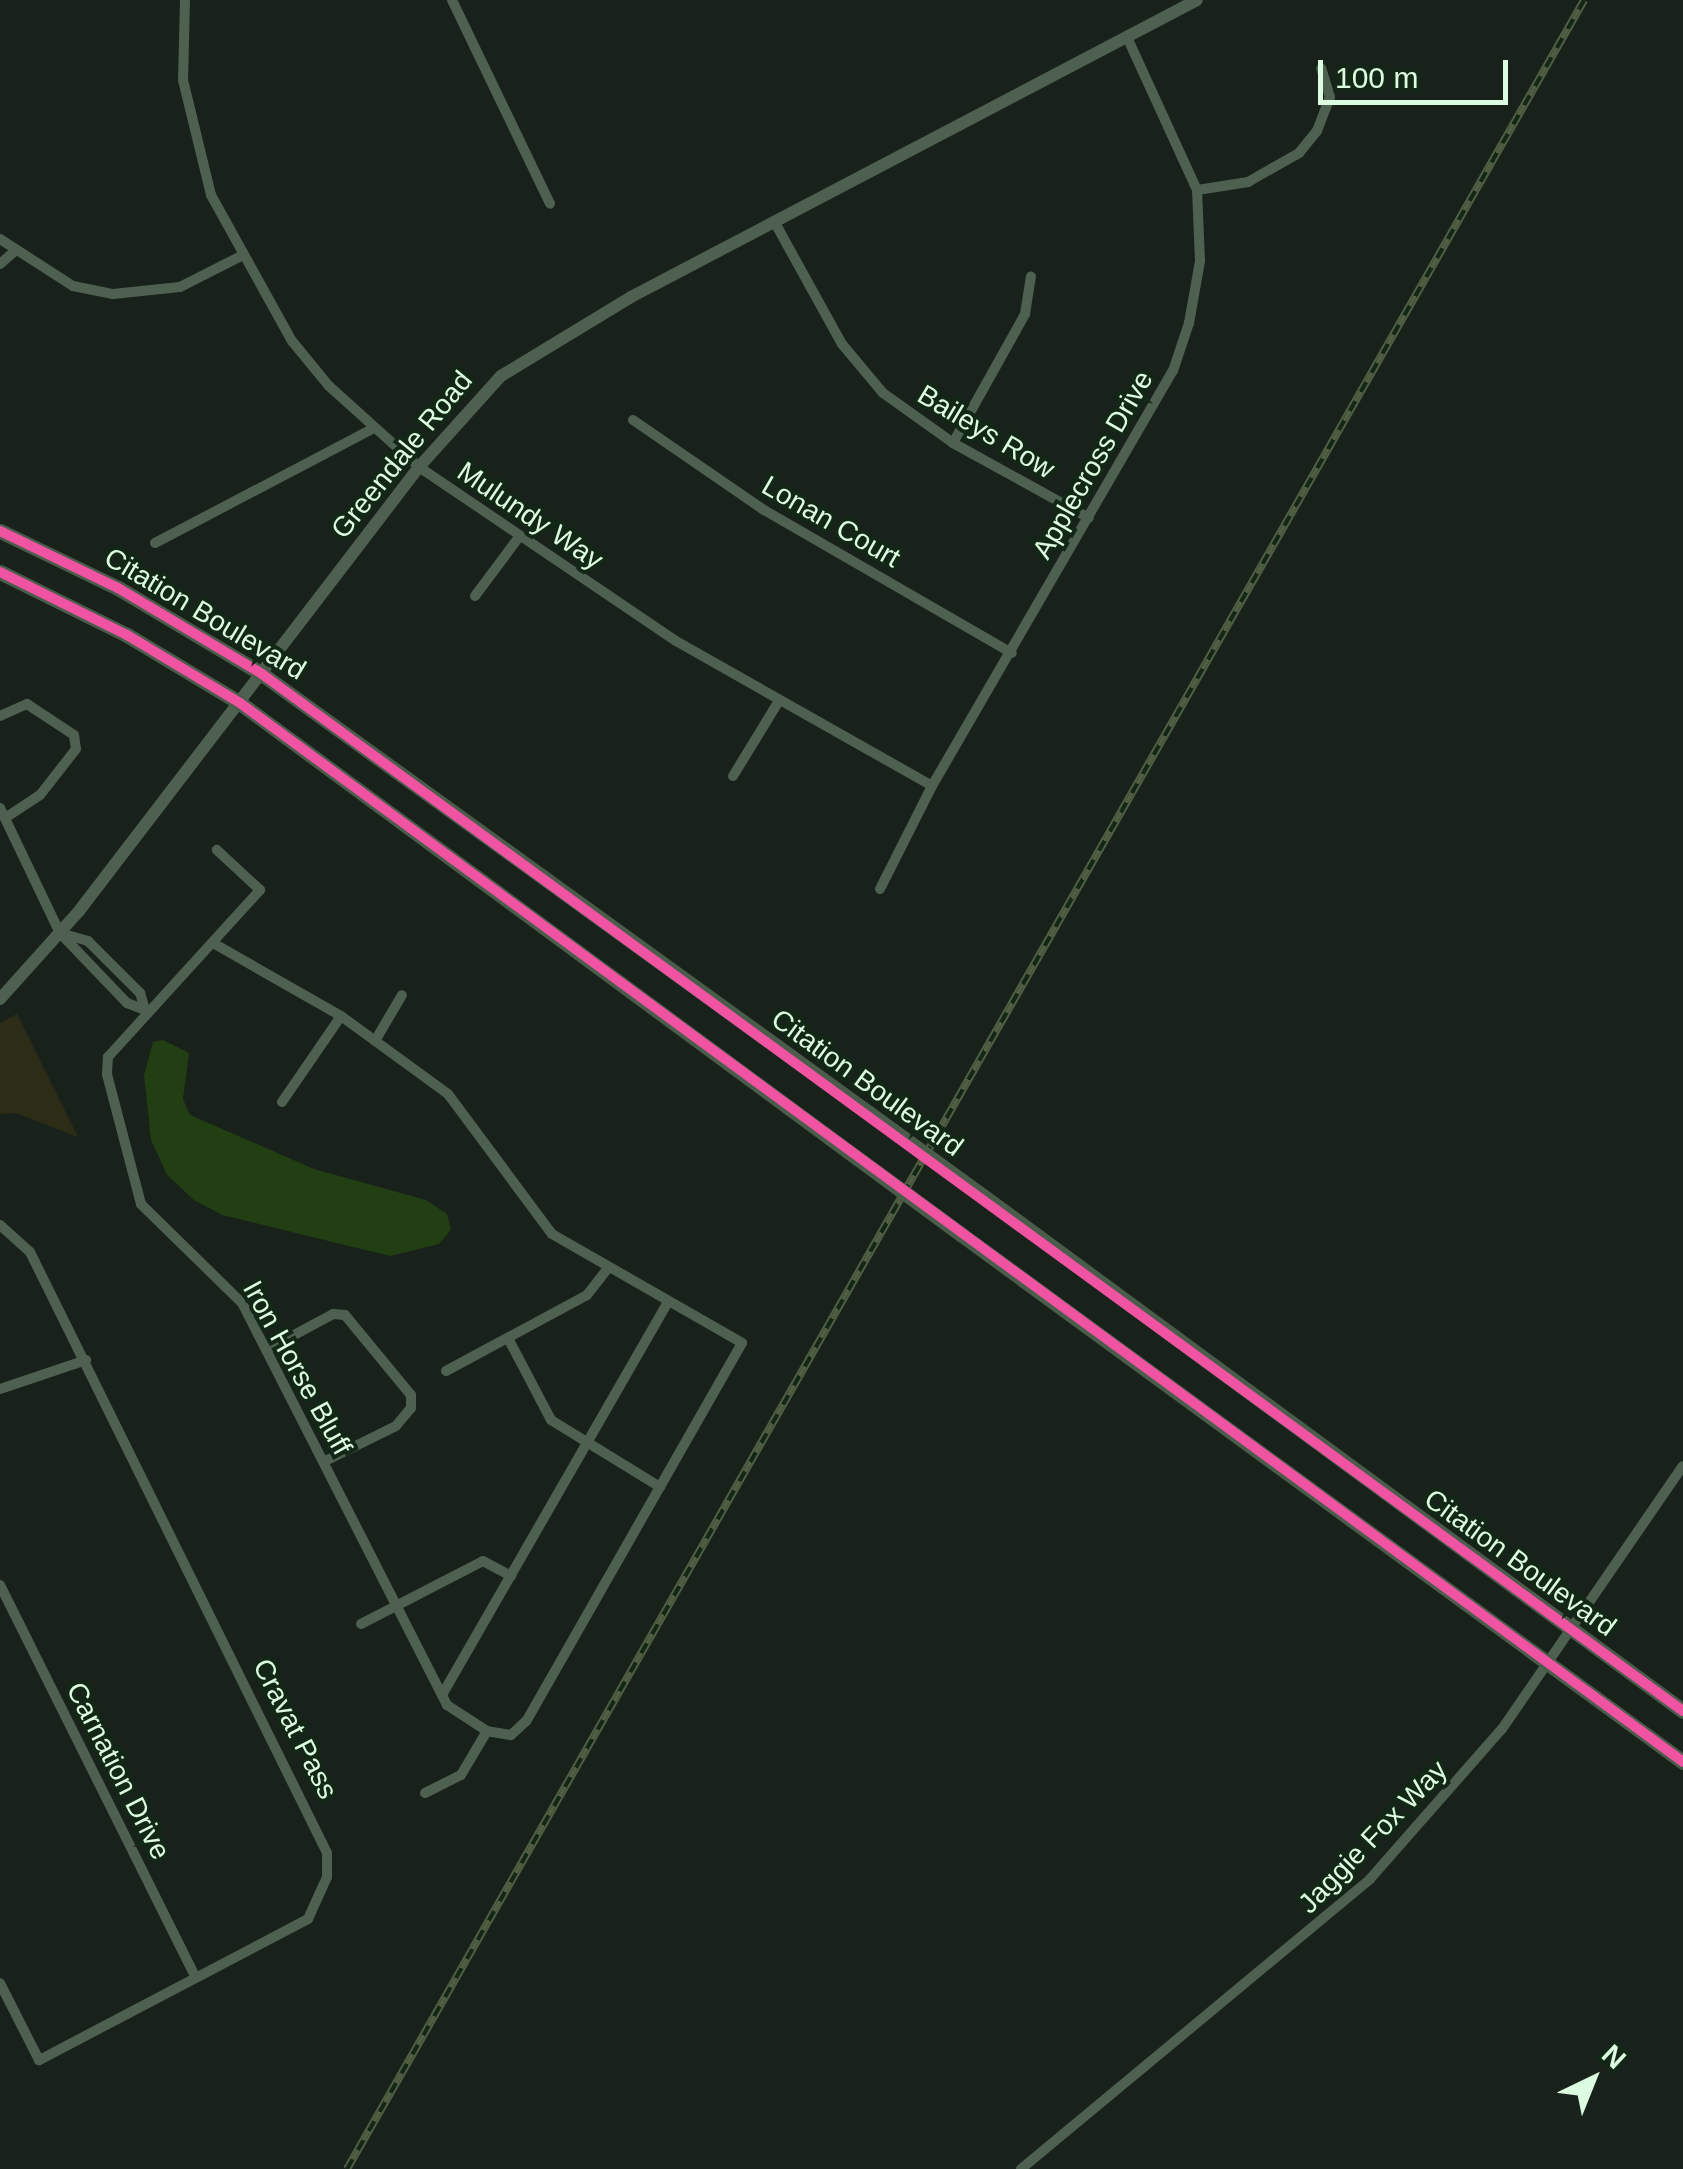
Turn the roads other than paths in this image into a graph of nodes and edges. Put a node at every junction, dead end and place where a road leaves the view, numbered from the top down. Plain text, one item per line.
1 (186, 0) edge
2 (452, 0) edge
3 (1198, 0) edge
4 (1126, 37) junction
5 (1321, 68) dead end
6 (1197, 190) junction
7 (550, 204) dead end
8 (774, 221) junction
9 (0, 239) edge
10 (15, 251) junction
11 (241, 256) junction
12 (0, 264) edge
13 (1031, 276) dead end
14 (634, 420) dead end
15 (372, 428) junction
16 (953, 443) junction
17 (420, 467) junction
18 (1089, 518) junction
19 (0, 531) edge
20 (518, 536) junction
21 (155, 543) dead end
22 (0, 572) edge
23 (475, 596) dead end
24 (1012, 654) junction
25 (262, 674) junction
26 (779, 700) junction
27 (240, 703) junction
28 (0, 716) edge
29 (732, 776) dead end
30 (932, 786) junction
31 (2, 813) edge
32 (217, 850) dead end
33 (880, 889) dead end
34 (60, 933) junction
35 (213, 942) junction
36 (402, 995) dead end
37 (0, 1000) edge
38 (144, 1010) junction
39 (340, 1016) junction
40 (375, 1041) junction
41 (282, 1102) dead end
42 (0, 1225) edge
43 (608, 1268) junction
44 (668, 1302) junction
45 (509, 1340) junction
46 (266, 1350) junction
47 (86, 1360) junction
48 (446, 1371) dead end
49 (0, 1390) edge
50 (587, 1445) junction
51 (323, 1462) junction
52 (1683, 1466) edge
53 (660, 1486) junction
54 (511, 1576) junction
55 (0, 1584) edge
56 (396, 1605) junction
57 (361, 1624) dead end
58 (1572, 1629) junction
59 (1550, 1665) junction
60 (442, 1695) junction
61 (1683, 1711) edge
62 (487, 1730) junction
63 (1683, 1762) edge
64 (425, 1793) dead end
65 (196, 1978) junction
66 (0, 1983) edge
67 (1021, 2169) edge

1 - 11 street, Mulundy Way
2 - 7 street
3 - 4 street, Greendale Road
4 - 6 street, Applecross Drive
4 - 8 street, Greendale Road
5 - 6 street
6 - 18 street, Applecross Drive
8 - 16 street, Baileys Row
8 - 17 street, Greendale Road
9 - 10 street
10 - 11 street
10 - 12 street
11 - 15 street, Mulundy Way
13 - 16 street
14 - 24 street, Lonan Court
15 - 17 street, Mulundy Way
15 - 21 street
16 - 18 street, Baileys Row
17 - 20 street, Mulundy Way
17 - 25 street, Greendale Road
18 - 24 street, Applecross Drive
19 - 25 main road, Citation Boulevard
20 - 23 street
20 - 26 street, Mulundy Way
22 - 27 main road, Citation Boulevard
24 - 30 street, Applecross Drive
25 - 27 street, Greendale Road
25 - 58 main road, Citation Boulevard, bridge
26 - 29 street
26 - 30 street, Mulundy Way
27 - 34 street, Greendale Road
27 - 59 main road, Citation Boulevard, bridge
28 - 31 street
30 - 33 street, Applecross Drive
31 - 34 street
32 - 35 street, Iron Horse Bluff
34 - 37 street, Greendale Road
34 - 38 street
35 - 38 street, Iron Horse Bluff
35 - 39 street
36 - 40 street
38 - 46 street, Iron Horse Bluff
39 - 40 street
39 - 41 street
40 - 43 street
42 - 47 street, Cravat Pass
43 - 44 street
43 - 45 street
44 - 50 street
44 - 53 street
45 - 48 street
45 - 50 street
46 - 51 street, Iron Horse Bluff
46 - 51 street
47 - 49 street
47 - 65 street, Cravat Pass
50 - 53 street
50 - 54 street
51 - 56 street, Iron Horse Bluff
52 - 58 street, Jaggie Fox Way
53 - 62 street
54 - 56 street
54 - 60 street
55 - 65 street, Carnation Drive
56 - 57 street
56 - 60 street, Iron Horse Bluff
58 - 59 street, Jaggie Fox Way
58 - 61 main road, Citation Boulevard
59 - 63 main road, Citation Boulevard
59 - 67 street, Jaggie Fox Way
60 - 62 street
62 - 64 street
65 - 66 street, Cravat Pass

